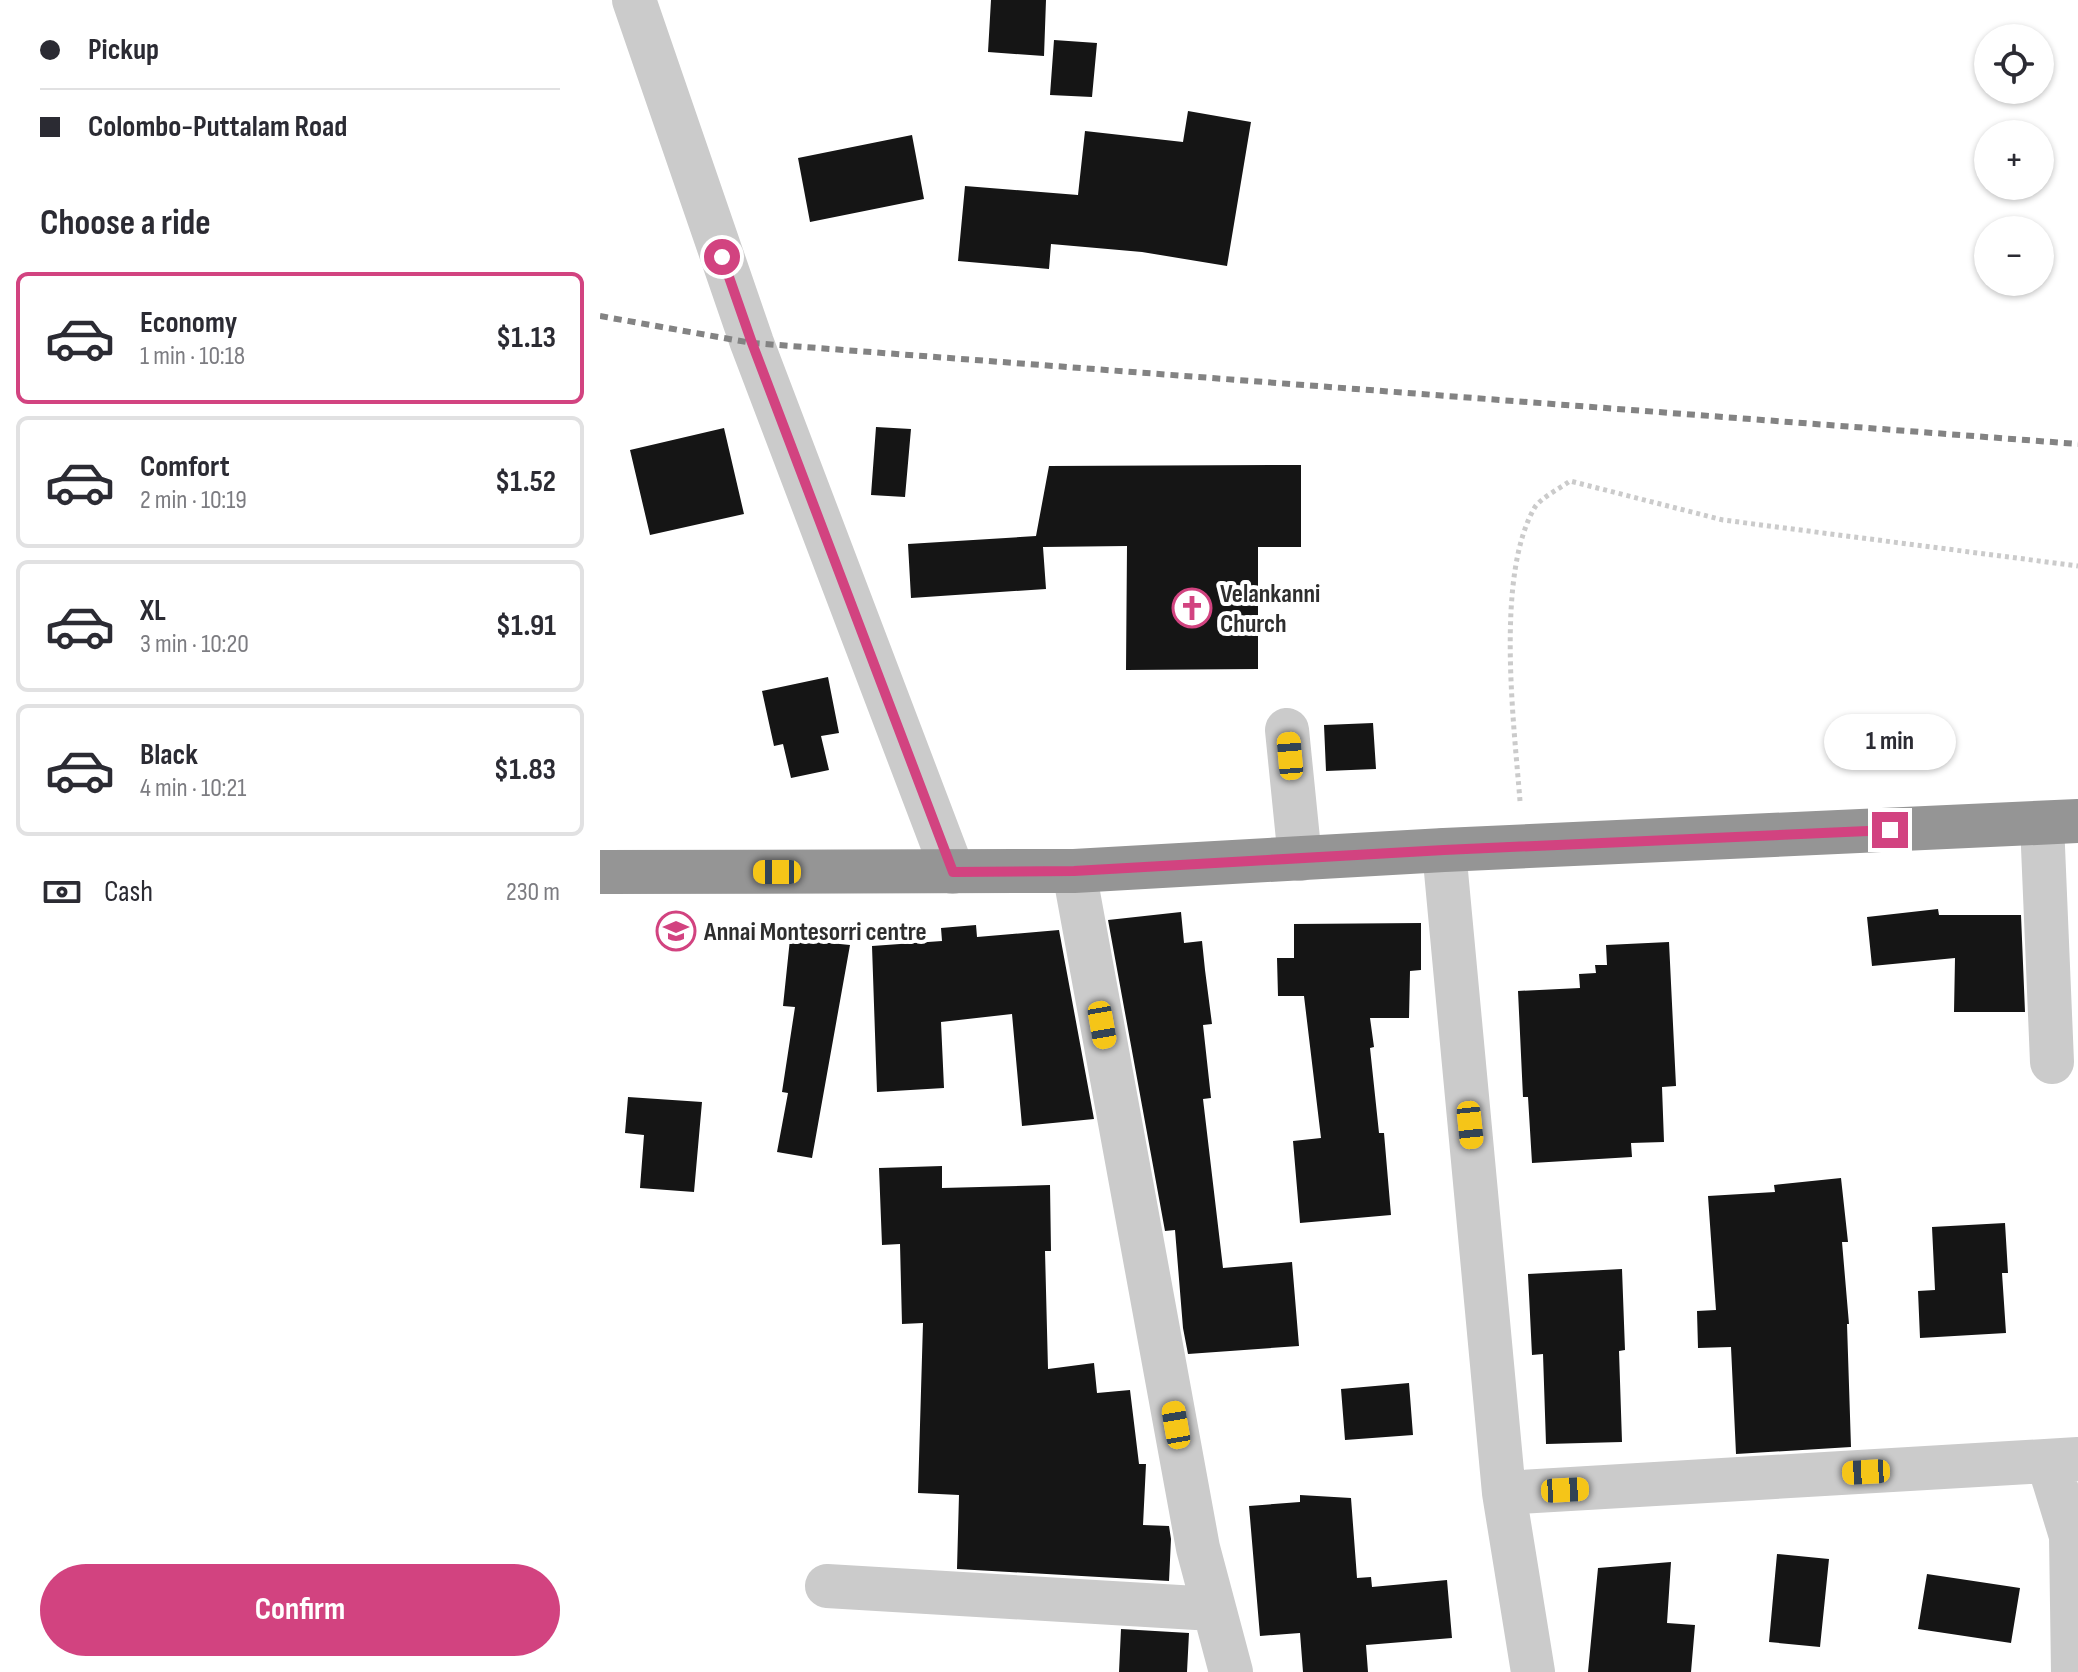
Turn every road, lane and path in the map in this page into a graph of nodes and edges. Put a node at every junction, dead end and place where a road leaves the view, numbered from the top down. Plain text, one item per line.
1 (634, 0) edge
2 (2078, 566) edge
3 (1287, 730) dead end
4 (2060, 822) edge
5 (1523, 846) junction
6 (1444, 850) junction
7 (1300, 859) junction
8 (1074, 871) junction
9 (600, 872) edge
10 (953, 872) junction
11 (2052, 1062) dead end
12 (2063, 1460) edge
13 (1504, 1493) junction
14 (827, 1586) dead end
15 (1213, 1609) junction
16 (1231, 1672) edge
17 (1533, 1672) edge
18 (2073, 1672) edge

1 - 10 street
2 - 5 path
3 - 7 street
4 - 5 highway
4 - 11 street
5 - 6 highway
6 - 7 highway
6 - 13 street
7 - 8 highway
8 - 10 highway
8 - 15 street
9 - 10 highway
12 - 13 street
12 - 18 street
13 - 17 street
14 - 15 street
15 - 16 street

